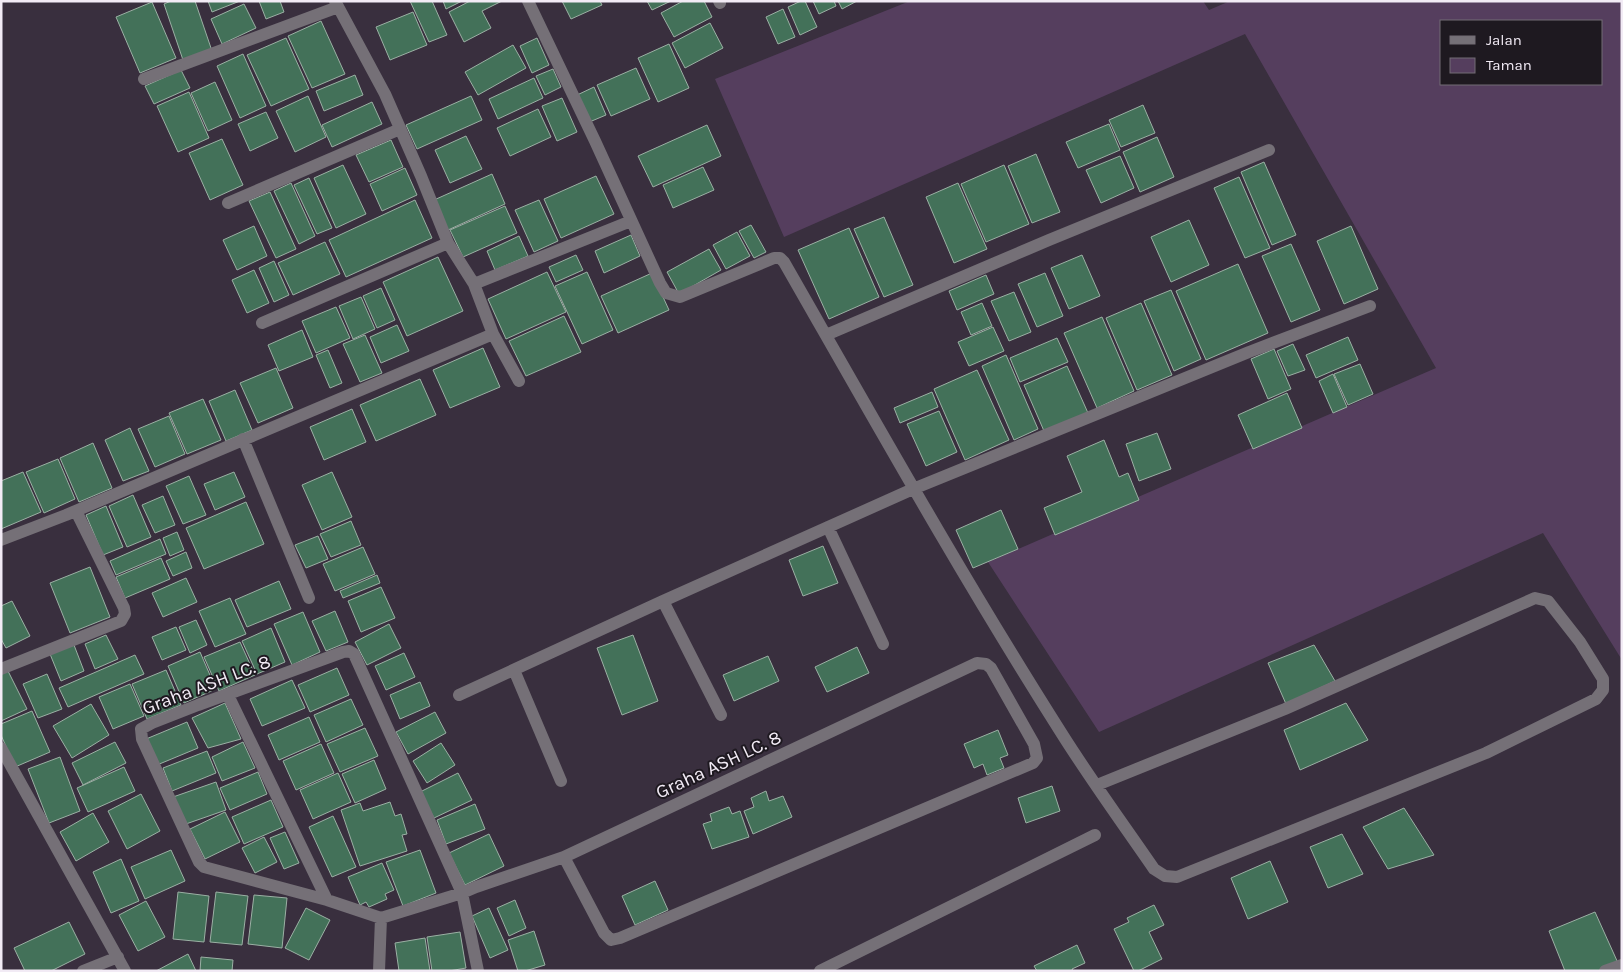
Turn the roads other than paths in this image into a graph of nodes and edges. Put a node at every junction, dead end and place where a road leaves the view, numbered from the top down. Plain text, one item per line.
1 (528, 1) edge
2 (337, 4) edge
3 (144, 79) dead end
4 (400, 129) junction
5 (1269, 150) dead end
6 (228, 203) dead end
7 (631, 221) junction
8 (448, 243) junction
9 (474, 284) junction
10 (1370, 306) dead end
11 (262, 323) dead end
12 (493, 334) junction
13 (826, 335) junction
14 (519, 381) dead end
15 (243, 439) junction
16 (913, 489) junction
17 (76, 511) junction
18 (828, 527) junction
19 (1, 540) edge
20 (309, 598) dead end
21 (663, 600) junction
22 (883, 644) dead end
23 (1, 669) edge
24 (514, 670) junction
25 (228, 695) junction
26 (459, 695) dead end
27 (721, 715) dead end
28 (1, 748) edge
29 (561, 781) dead end
30 (1097, 785) junction
31 (1095, 834) dead end
32 (564, 857) junction
33 (462, 893) junction
34 (327, 900) junction
35 (381, 918) junction
36 (118, 957) junction
37 (1622, 965) edge
38 (82, 971) edge
39 (125, 971) edge
40 (380, 971) edge
41 (478, 971) edge
42 (820, 971) edge
43 (1605, 971) edge

1 - 7 street
2 - 3 street
2 - 4 street
4 - 6 street
4 - 8 street
5 - 13 street
7 - 9 street
7 - 13 street
8 - 9 street
8 - 11 street
9 - 12 street
10 - 16 street
12 - 14 street
12 - 15 street
13 - 16 street
15 - 17 street
15 - 20 street
16 - 18 street
16 - 30 street
17 - 19 street
17 - 23 street
18 - 21 street
18 - 22 street
21 - 24 street
21 - 27 street
24 - 26 street
24 - 29 street
25 - 33 street, Graha ASH LC. 8
25 - 34 street
25 - 34 street, Graha ASH LC. 8
28 - 36 street
30 - 30 street
31 - 42 street
32 - 32 street, Graha ASH LC. 8
32 - 33 street, Graha ASH LC. 8
33 - 35 street, Graha ASH LC. 8
33 - 41 street
34 - 35 street, Graha ASH LC. 8
35 - 40 street
36 - 38 street
36 - 39 street
37 - 43 street

